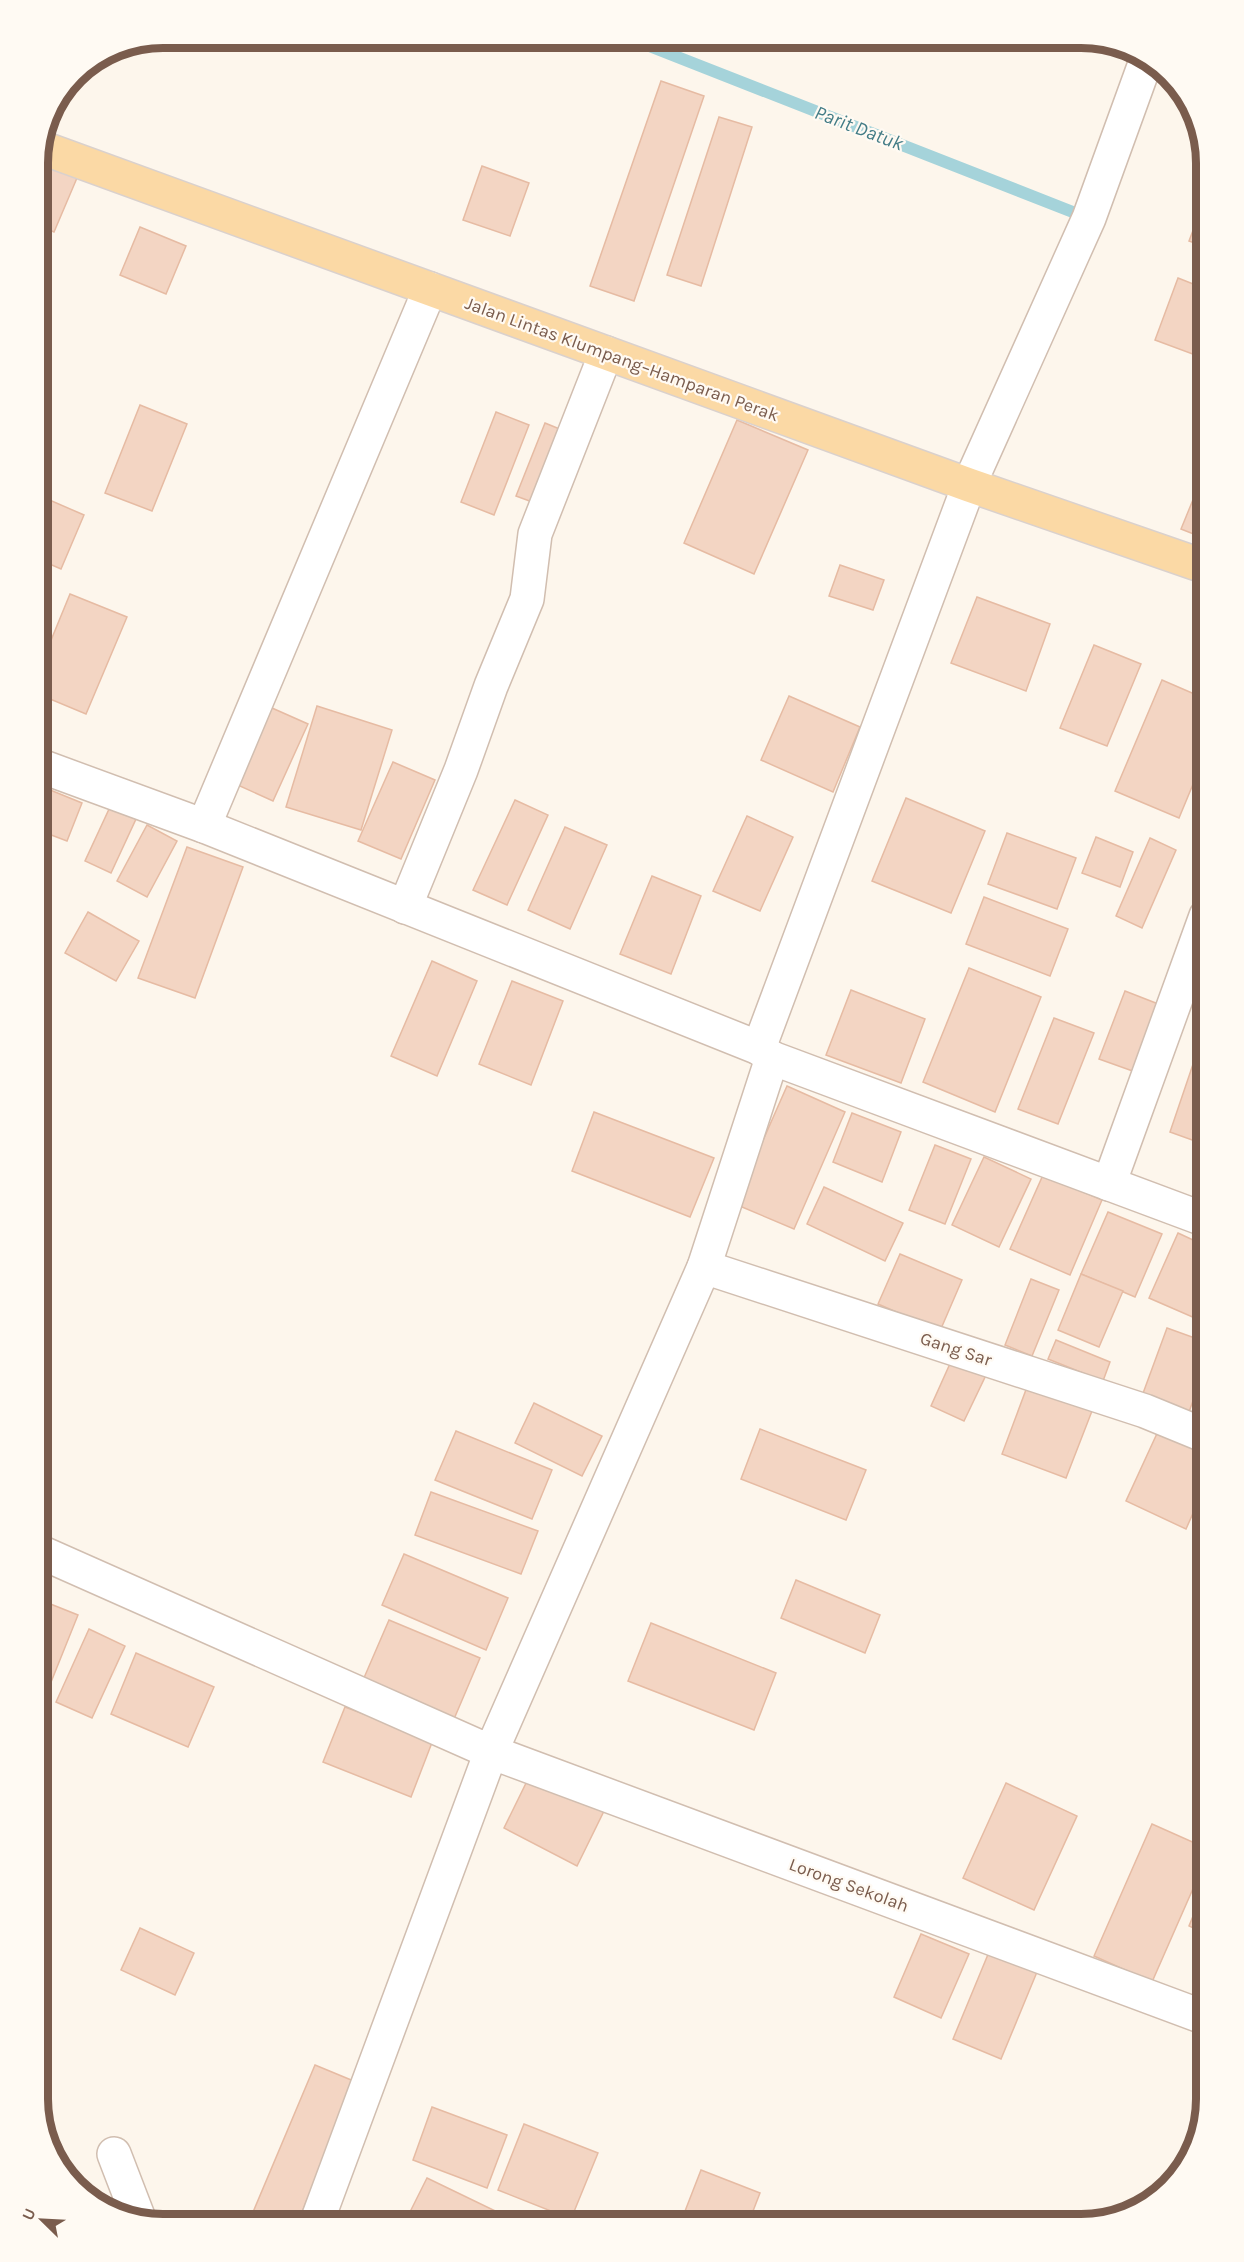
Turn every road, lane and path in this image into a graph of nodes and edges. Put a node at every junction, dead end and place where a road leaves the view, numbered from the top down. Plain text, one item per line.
1 (1144, 66) edge
2 (49, 150) edge
3 (430, 289) junction
4 (606, 353) junction
5 (969, 485) junction
6 (1196, 564) edge
7 (48, 769) edge
8 (204, 826) junction
9 (405, 907) junction
10 (1196, 944) edge
11 (766, 1053) junction
12 (1109, 1184) junction
13 (1196, 1216) edge
14 (704, 1267) junction
15 (1196, 1432) edge
16 (48, 1555) edge
17 (491, 1752) junction
18 (1196, 2014) edge
19 (114, 2154) dead end
20 (136, 2211) edge
21 (320, 2214) edge

1 - 5 street
2 - 3 main road, Jalan Lintas Klumpang–Hamparan Perak
3 - 4 main road, Jalan Lintas Klumpang–Hamparan Perak
3 - 8 street
4 - 5 main road, Jalan Lintas Klumpang–Hamparan Perak
4 - 9 street
5 - 6 main road, Jalan Lintas Klumpang–Hamparan Perak
5 - 11 street
7 - 8 street
8 - 9 street
9 - 11 street
10 - 12 street
11 - 12 street
11 - 14 street
12 - 13 street
14 - 15 street, Gang Sar
14 - 17 street
16 - 17 street, Lorong Sekolah
17 - 18 street, Lorong Sekolah
17 - 21 street
19 - 20 street

